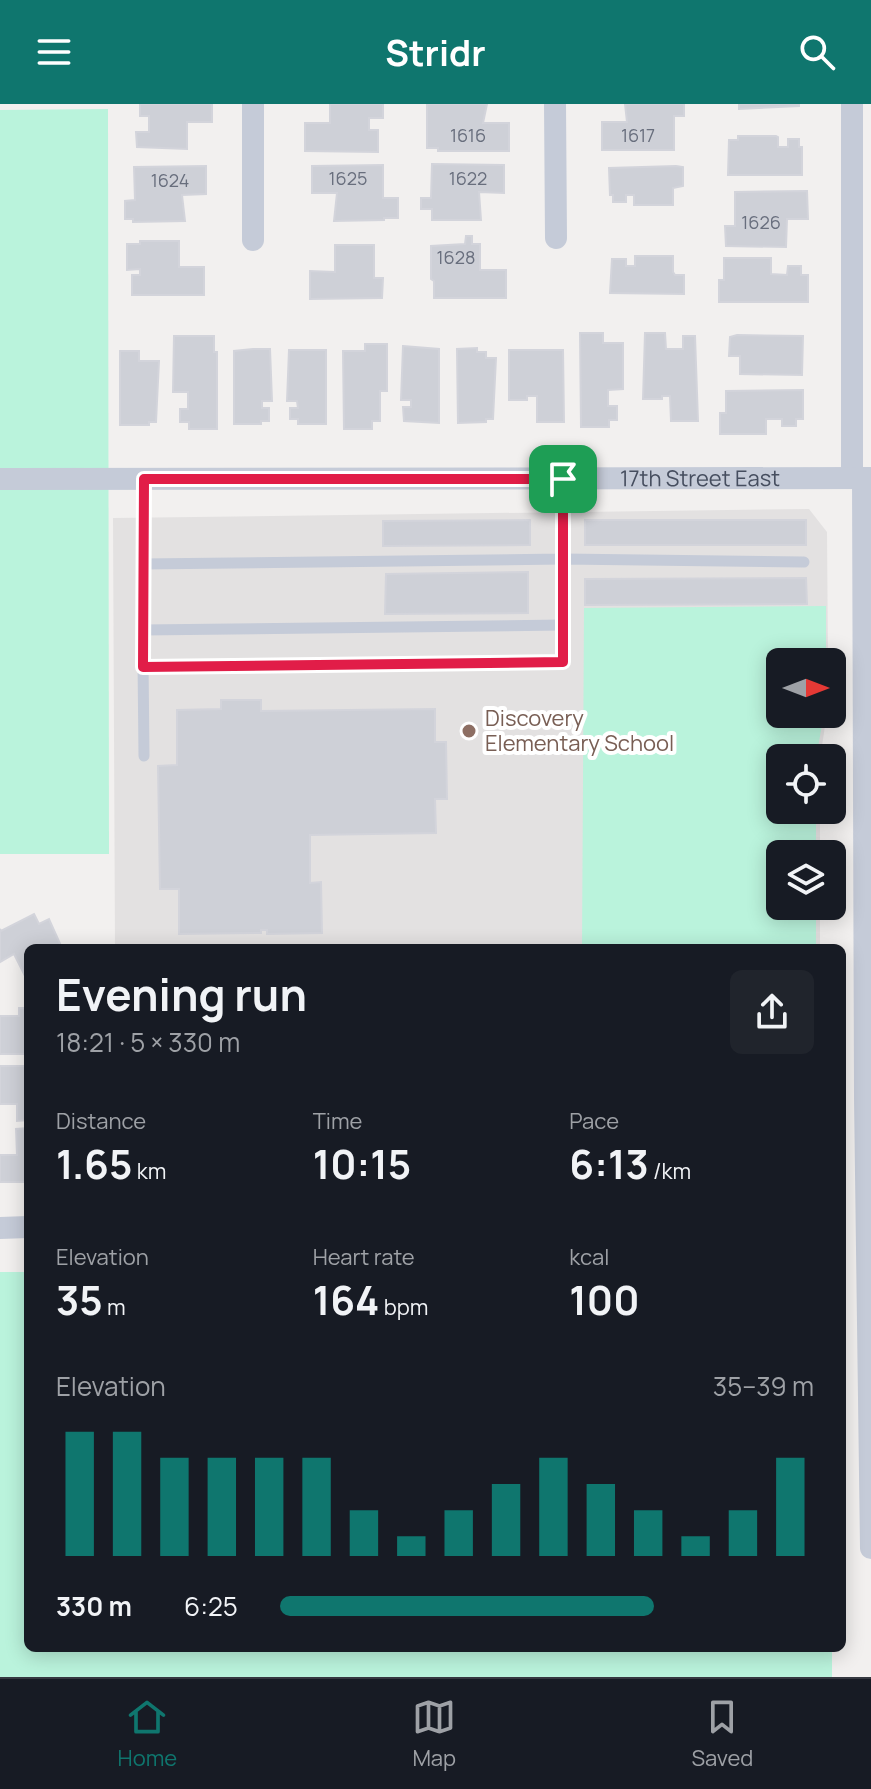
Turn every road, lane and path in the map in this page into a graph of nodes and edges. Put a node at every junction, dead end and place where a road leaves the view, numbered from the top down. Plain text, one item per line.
1 (253, 104) edge
2 (555, 104) edge
3 (852, 104) edge
4 (556, 238) dead end
5 (253, 240) dead end
6 (862, 478) edge
7 (0, 479) edge
8 (144, 479) junction
9 (563, 479) junction
10 (563, 559) junction
11 (804, 562) dead end
12 (142, 564) junction
13 (563, 625) junction
14 (142, 630) junction
15 (143, 667) junction
16 (144, 756) dead end
17 (868, 1098) edge
18 (24, 1227) edge
19 (0, 1228) edge
20 (871, 1548) edge

1 - 5 street
2 - 4 street
3 - 6 street
6 - 9 street, 17th Street East
6 - 17 street
7 - 8 street, 17th Street East
8 - 9 street, 17th Street East
8 - 12 lane
9 - 10 lane
10 - 11 lane
10 - 12 lane
10 - 13 lane
12 - 14 lane
13 - 14 lane
13 - 15 lane
14 - 15 lane
15 - 16 lane
17 - 20 street
18 - 19 street

